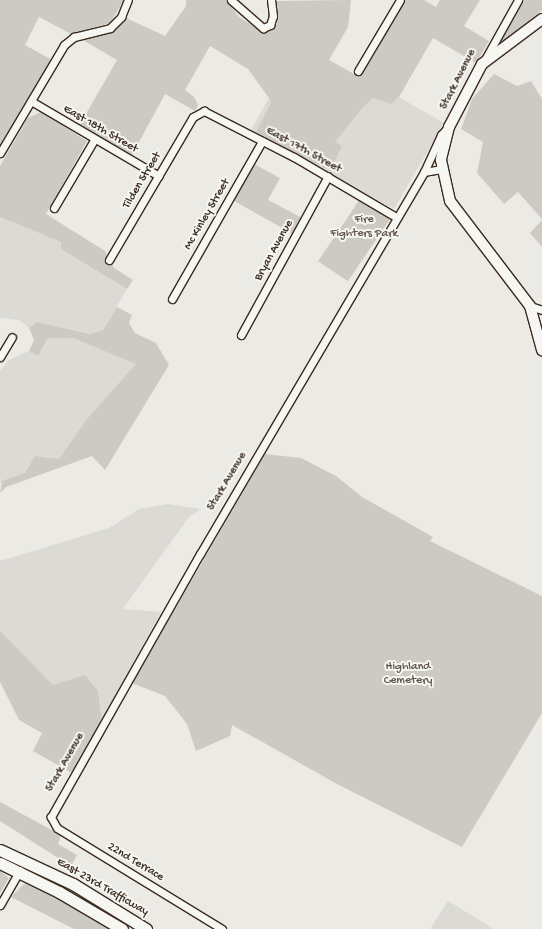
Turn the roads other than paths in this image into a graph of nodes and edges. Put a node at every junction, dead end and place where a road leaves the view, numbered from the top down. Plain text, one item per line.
1 (128, 0) edge
2 (231, 0) edge
3 (271, 0) edge
4 (400, 0) edge
5 (518, 0) edge
6 (542, 19) edge
7 (482, 64) junction
8 (358, 71) dead end
9 (31, 101) junction
10 (197, 114) joint
11 (449, 127) junction
12 (94, 140) junction
13 (262, 141) junction
14 (0, 153) edge
15 (441, 170) junction
16 (424, 172) junction
17 (159, 176) junction
18 (328, 176) junction
19 (54, 208) dead end
20 (396, 217) junction
21 (109, 260) dead end
22 (172, 299) dead end
23 (530, 306) junction
24 (542, 310) edge
25 (241, 335) dead end
26 (12, 337) dead end
27 (542, 350) edge
28 (0, 357) edge
29 (55, 806) joint
30 (0, 850) edge
31 (25, 861) junction
32 (0, 863) edge
33 (20, 871) junction
34 (0, 905) edge
35 (122, 929) edge
36 (146, 929) edge
37 (222, 929) edge

1 - 9 street
2 - 3 street
4 - 8 street
5 - 7 street, Stark Avenue
6 - 7 main road
7 - 11 main road, Stark Avenue
9 - 12 street, East 18th Street
9 - 14 street
10 - 13 street, East 17th Street
10 - 17 street, Tilden Street
11 - 15 main road
11 - 16 street, Stark Avenue
12 - 17 street, East 18th Street
12 - 19 street
13 - 18 street, East 17th Street
13 - 22 street, Mc Kinley Street
15 - 16 street
15 - 23 main road
16 - 20 street, Stark Avenue
17 - 21 street, Tilden Street
18 - 20 street, East 17th Street
18 - 25 street, Bryan Avenue
20 - 29 street, Stark Avenue
23 - 24 street
23 - 27 main road
26 - 28 street
29 - 37 street, 22nd Terrace
30 - 31 main road, East 23rd Trafficway
31 - 33 street
31 - 36 main road, East 23rd Trafficway
32 - 33 main road, East 23rd Trafficway
33 - 34 street
33 - 35 main road, East 23rd Trafficway

